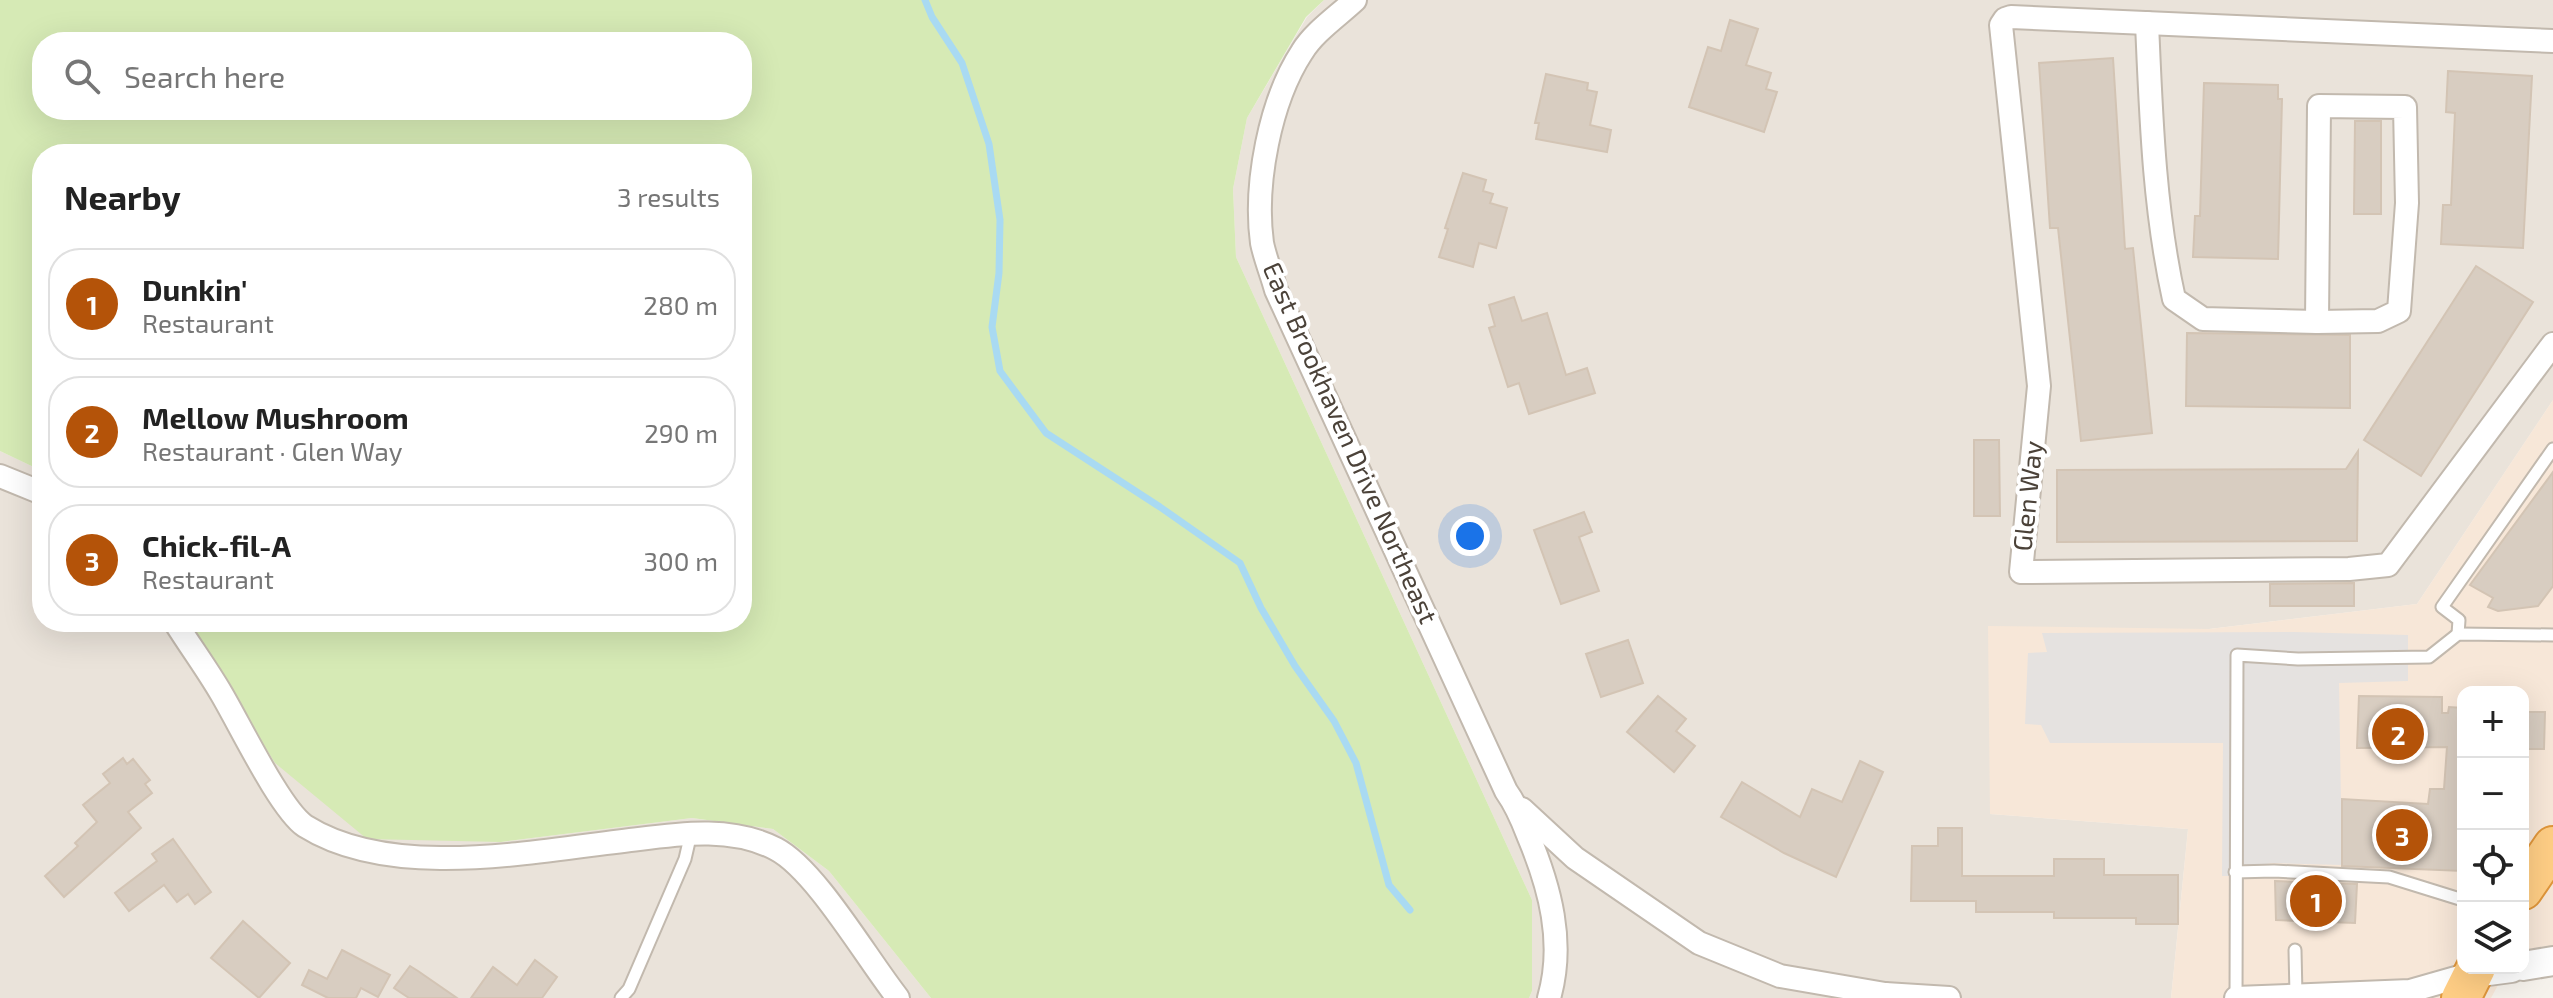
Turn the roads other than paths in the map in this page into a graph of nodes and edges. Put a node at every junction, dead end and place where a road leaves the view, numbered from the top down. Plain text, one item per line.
1 (1355, 0) edge
2 (2147, 23) junction
3 (2553, 41) edge
4 (2317, 322) junction
5 (2553, 344) edge
6 (2553, 449) edge
7 (0, 476) edge
8 (32, 489) edge
9 (182, 632) edge
10 (2458, 634) junction
11 (2553, 635) edge
12 (1515, 803) junction
13 (691, 832) junction
14 (2553, 846) edge
15 (2235, 872) junction
16 (2529, 881) edge
17 (2457, 898) edge
18 (2295, 950) dead end
19 (2553, 961) edge
20 (2529, 965) edge
21 (876, 971) junction
22 (2490, 974) edge
23 (2470, 980) edge
24 (2296, 995) junction
25 (1875, 996) edge
26 (621, 998) edge
27 (876, 998) edge
28 (898, 998) edge
29 (1549, 998) edge
30 (1949, 998) edge
31 (2236, 998) edge

1 - 12 street, East Brookhaven Drive Northeast
2 - 3 street, Glen Way
2 - 4 street
2 - 5 street, Glen Way
4 - 4 street
6 - 10 lane
7 - 8 street
9 - 13 street
10 - 11 lane
10 - 15 lane
12 - 25 street, East Brookhaven Drive Northeast
12 - 29 street, East Brookhaven Drive Northeast
13 - 21 street
13 - 26 lane
14 - 16 highway
15 - 17 lane
15 - 31 lane
18 - 24 lane
19 - 20 street
21 - 27 street
21 - 28 street
22 - 23 street
23 - 24 street
24 - 31 street
25 - 30 street, East Brookhaven Drive Northeast

